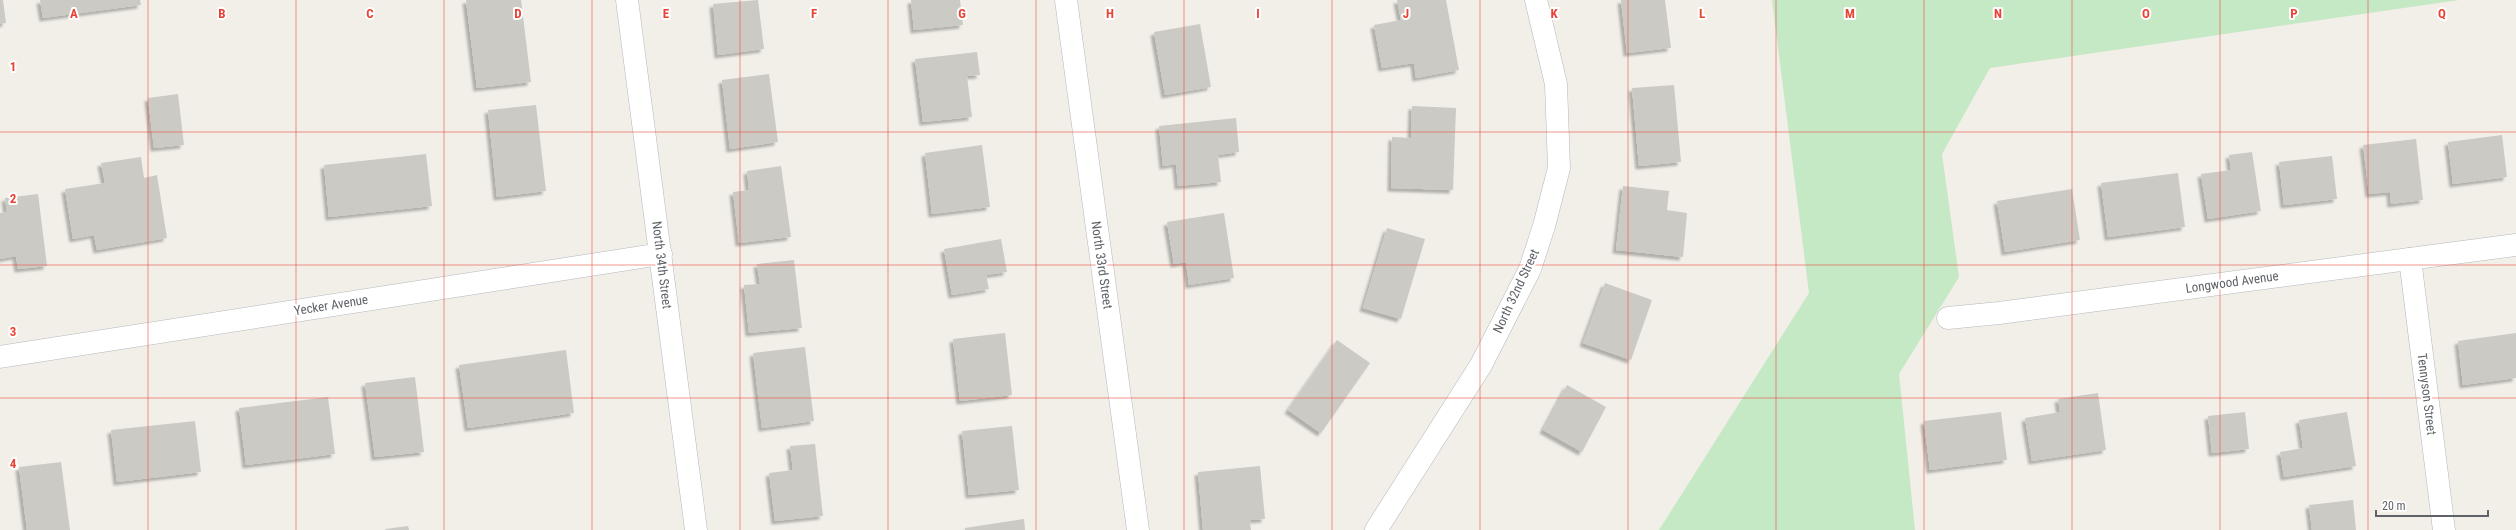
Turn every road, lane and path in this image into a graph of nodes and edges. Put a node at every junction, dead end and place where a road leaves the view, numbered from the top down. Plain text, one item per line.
1 (627, 0) edge
2 (1066, 0) edge
3 (1536, 0) edge
4 (2516, 245) edge
5 (661, 254) junction
6 (2410, 259) junction
7 (1948, 318) dead end
8 (0, 357) edge
9 (696, 530) edge
10 (1138, 530) edge
11 (1376, 530) edge
12 (2444, 530) edge

1 - 5 street, North 34th Street
2 - 10 street, North 33rd Street
3 - 11 street, North 32nd Street
4 - 6 street, Longwood Avenue
5 - 8 street, Yecker Avenue
5 - 9 street, North 34th Street
6 - 7 street, Longwood Avenue
6 - 12 street, Tennyson Street

